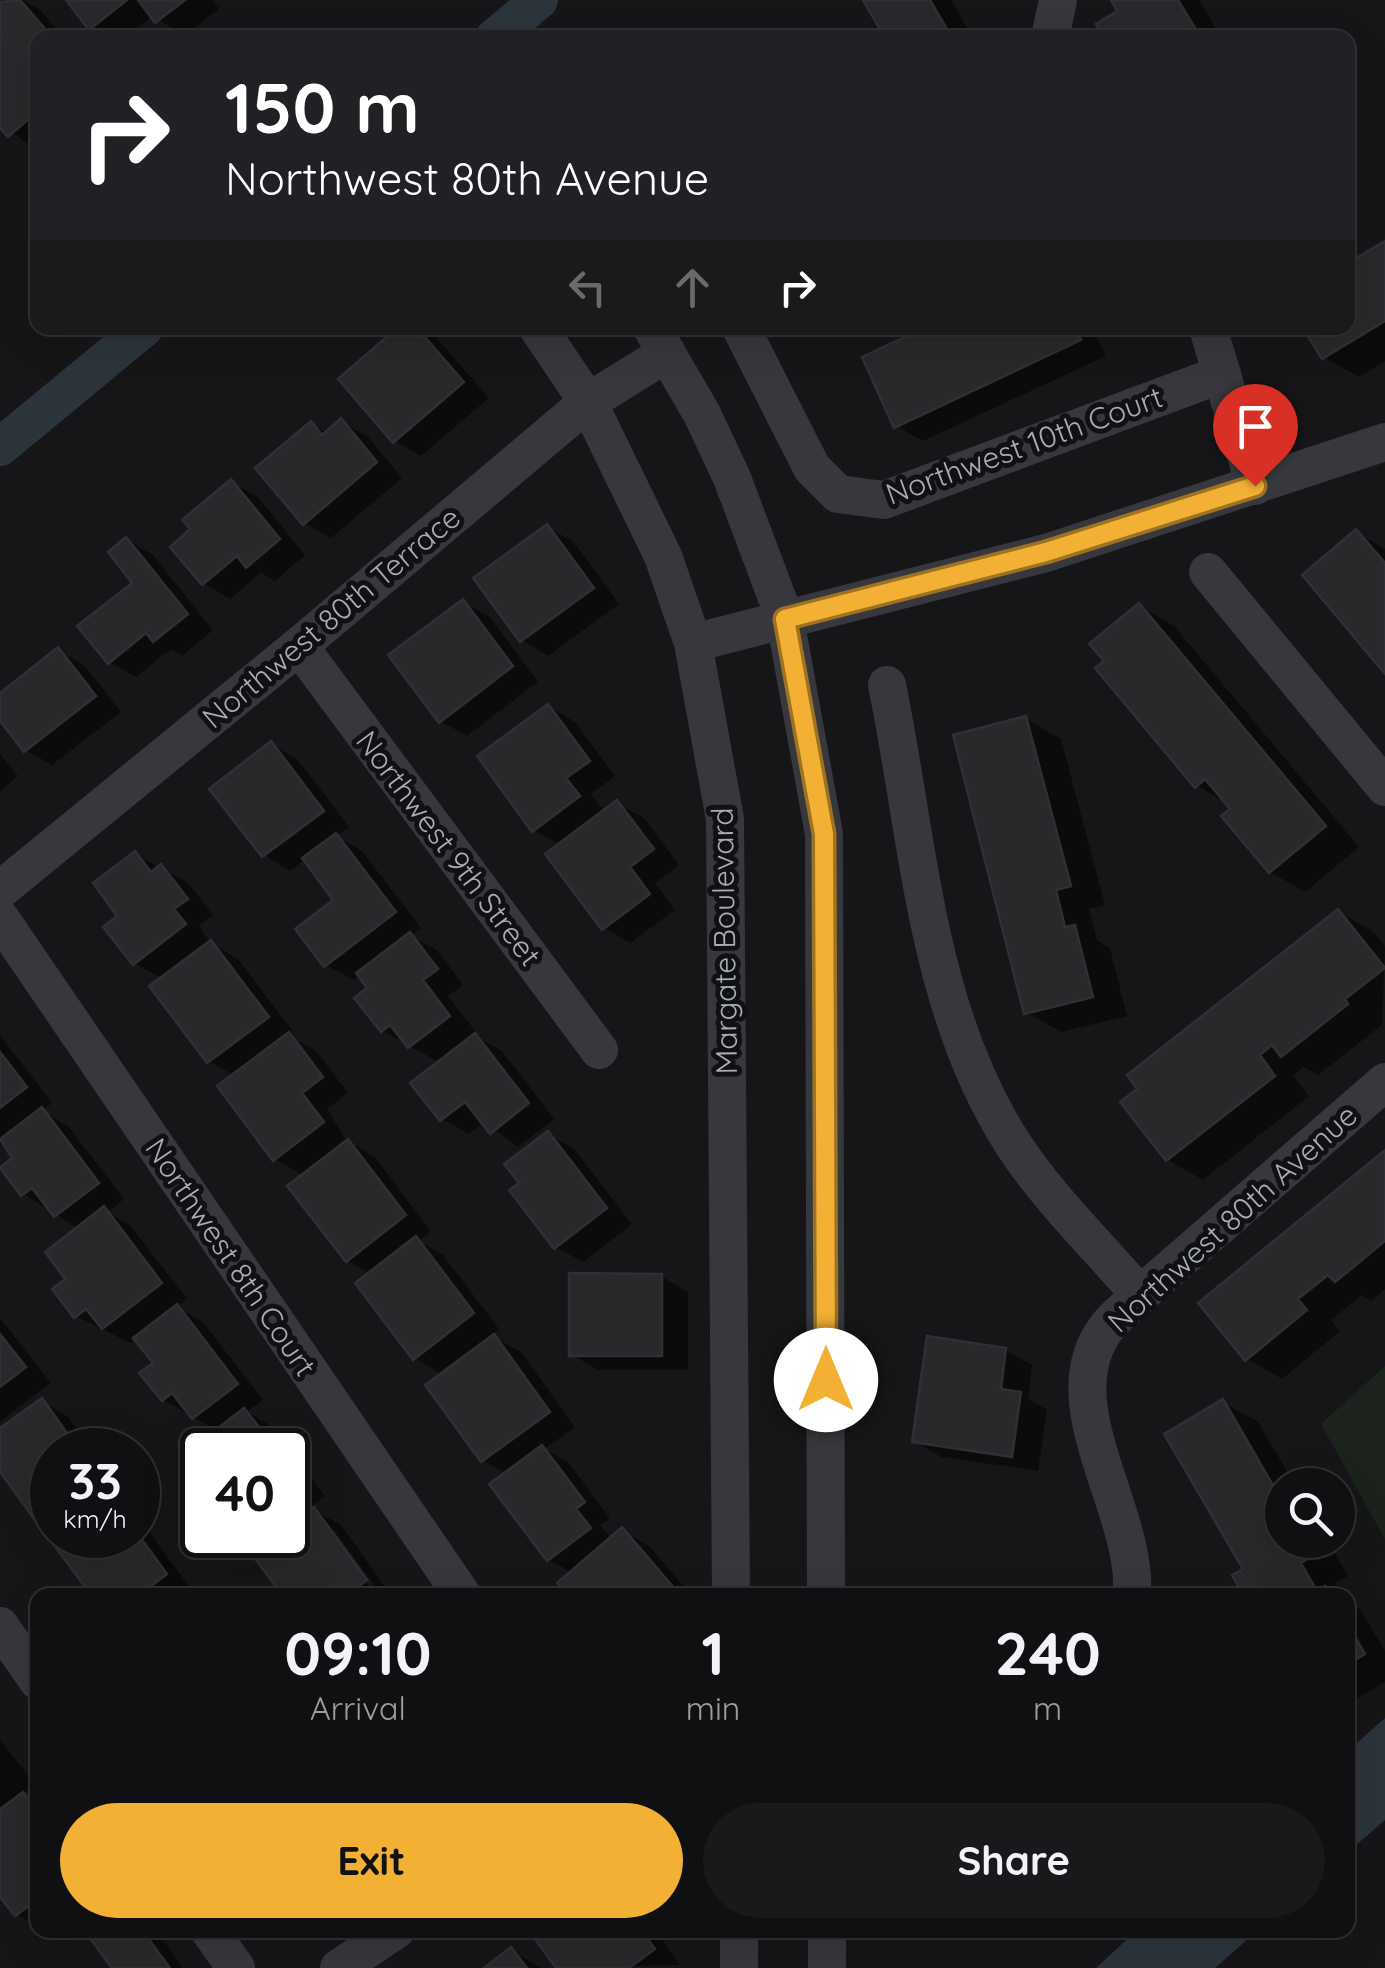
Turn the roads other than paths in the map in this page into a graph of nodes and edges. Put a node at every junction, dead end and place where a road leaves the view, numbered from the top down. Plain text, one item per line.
1 (1058, 0) edge
2 (1052, 30) edge
3 (543, 335) edge
4 (745, 335) edge
5 (1210, 335) edge
6 (660, 340) edge
7 (1222, 374) junction
8 (588, 402) junction
9 (1385, 442) edge
10 (1255, 486) junction
11 (1208, 572) dead end
12 (785, 619) junction
13 (694, 643) junction
14 (299, 646) junction
15 (887, 685) dead end
16 (1385, 787) edge
17 (0, 890) edge
18 (0, 918) edge
19 (600, 1050) dead end
20 (1385, 1082) edge
21 (1140, 1295) junction
22 (1140, 1586) edge
23 (457, 1588) edge
24 (731, 1588) edge
25 (826, 1588) edge
26 (0, 1626) edge
27 (30, 1669) edge
28 (215, 1938) edge
29 (384, 1938) edge
30 (739, 1938) edge
31 (827, 1938) edge
32 (236, 1968) edge
33 (340, 1968) edge
34 (739, 1968) edge
35 (828, 1968) edge

1 - 2 street
3 - 8 street, Margate Boulevard
4 - 7 street, Northwest 10th Court
5 - 7 street
6 - 8 street, Northwest 80th Terrace
6 - 12 street
7 - 10 street
8 - 13 street, Margate Boulevard
8 - 14 street, Northwest 80th Terrace
9 - 10 street
10 - 12 street
11 - 16 street
12 - 13 street
12 - 25 street
13 - 24 street, Margate Boulevard
14 - 17 street, Northwest 80th Terrace
14 - 19 street, Northwest 9th Street
15 - 21 street
18 - 23 street, Northwest 8th Court
20 - 21 street, Northwest 80th Avenue
21 - 22 street, Northwest 80th Avenue
26 - 27 street
28 - 32 street
29 - 33 street
30 - 34 street
31 - 35 street

